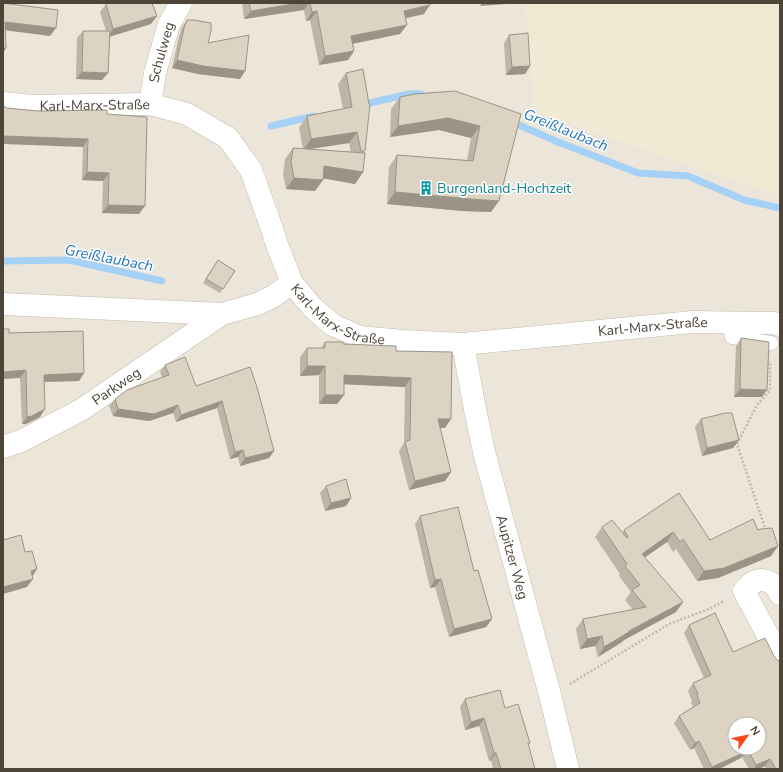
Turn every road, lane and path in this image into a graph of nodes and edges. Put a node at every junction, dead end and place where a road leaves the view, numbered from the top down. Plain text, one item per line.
1 (181, 3) edge
2 (3, 103) edge
3 (150, 104) junction
4 (292, 283) junction
5 (3, 304) edge
6 (222, 314) junction
7 (775, 334) edge
8 (463, 344) junction
9 (3, 447) edge
10 (768, 537) edge
11 (744, 591) junction
12 (780, 594) edge
13 (780, 658) edge
14 (550, 695) junction
15 (568, 769) edge

1 - 3 street, Schulweg
2 - 3 street, Karl-Marx-Straße
3 - 4 street, Karl-Marx-Straße
4 - 6 street, Parkweg
4 - 8 street, Karl-Marx-Straße
5 - 6 street, Parkweg
6 - 9 street, Parkweg
7 - 8 street, Karl-Marx-Straße
7 - 10 path
8 - 14 street, Aupitzer Weg
11 - 12 street
11 - 13 street
11 - 14 path
14 - 15 street, Aupitzer Weg

